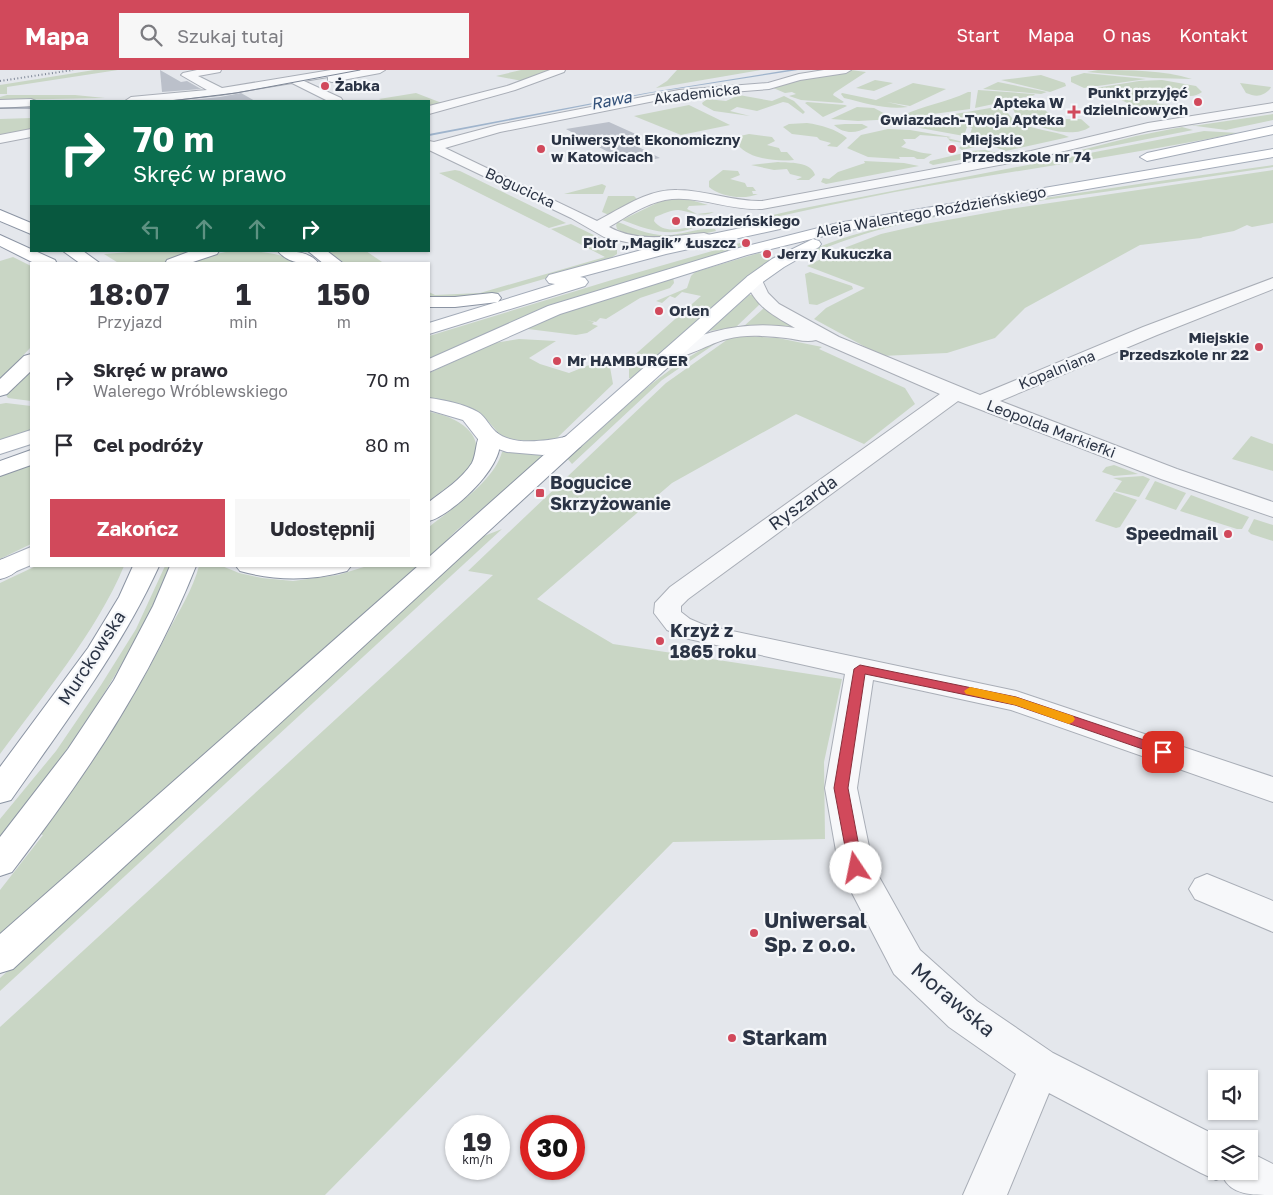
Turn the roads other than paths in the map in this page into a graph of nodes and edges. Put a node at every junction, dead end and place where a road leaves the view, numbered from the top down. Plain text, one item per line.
1 (216, 70) edge
2 (350, 70) edge
3 (380, 70) edge
4 (560, 70) edge
5 (846, 70) edge
6 (298, 82) junction
7 (220, 92) junction
8 (141, 100) edge
9 (211, 100) edge
10 (334, 100) edge
11 (30, 103) edge
12 (0, 104) edge
13 (1273, 107) edge
14 (430, 110) edge
15 (30, 114) edge
16 (0, 115) edge
17 (1273, 130) edge
18 (30, 133) edge
19 (0, 139) edge
20 (1273, 140) edge
21 (430, 146) edge
22 (1273, 153) edge
23 (1273, 162) edge
24 (1086, 170) dead end
25 (1060, 182) junction
26 (732, 205) junction
27 (864, 208) dead end
28 (0, 215) edge
29 (714, 216) dead end
30 (893, 218) junction
31 (806, 220) junction
32 (30, 229) edge
33 (603, 230) junction
34 (704, 238) junction
35 (0, 240) edge
36 (73, 252) edge
37 (207, 252) edge
38 (288, 252) edge
39 (318, 252) edge
40 (618, 260) junction
41 (44, 262) edge
42 (90, 262) edge
43 (177, 262) edge
44 (307, 262) edge
45 (333, 262) edge
46 (754, 280) junction
47 (1271, 285) edge
48 (492, 298) junction
49 (430, 302) edge
50 (430, 317) edge
51 (430, 329) edge
52 (832, 341) junction
53 (672, 354) junction
54 (30, 361) edge
55 (430, 366) edge
56 (0, 390) edge
57 (955, 393) junction
58 (981, 402) junction
59 (430, 404) edge
60 (30, 437) edge
61 (489, 438) junction
62 (572, 442) junction
63 (0, 446) edge
64 (30, 447) edge
65 (0, 456) edge
66 (30, 457) edge
67 (0, 469) edge
68 (1273, 510) edge
69 (430, 513) edge
70 (30, 556) edge
71 (146, 567) edge
72 (183, 567) edge
73 (255, 567) edge
74 (333, 567) edge
75 (3, 569) edge
76 (860, 669) junction
77 (31, 746) junction
78 (0, 777) edge
79 (1273, 790) edge
80 (0, 791) edge
81 (0, 862) edge
82 (1207, 889) dead end
83 (1273, 917) edge
84 (0, 957) edge
85 (1039, 1066) junction
86 (1208, 1154) edge
87 (985, 1195) edge

1 - 7 street
2 - 6 street
3 - 6 street
4 - 14 street
5 - 21 street, Akademicka
6 - 7 street
6 - 9 street
6 - 10 street
7 - 8 street
11 - 12 street
13 - 26 street
15 - 16 street
17 - 20 main road
18 - 19 street
21 - 33 street, Bogucicka
22 - 25 main road, Aleja Walentego Roździeńskiego
23 - 25 main road
24 - 25 main road, Aleja Walentego Roździeńskiego
25 - 30 main road, Aleja Walentego Roździeńskiego
26 - 29 street
26 - 33 street
27 - 31 main road, Aleja Walentego Roździeńskiego
28 - 32 main road
30 - 46 main road
30 - 55 main road, Aleja Walentego Roździeńskiego
31 - 34 main road
31 - 51 main road, Aleja Walentego Roździeńskiego
33 - 34 street, Bogucicka
33 - 40 street, Bogucicka
34 - 40 main road
35 - 41 main road
36 - 42 main road
37 - 43 main road
38 - 44 main road
39 - 45 main road
40 - 48 main road
46 - 52 street, Leopolda Markiefki
46 - 53 main road
47 - 58 street, Kopalniana
48 - 49 main road
48 - 50 main road
52 - 53 street, Leopolda Markiefki
52 - 57 street, Leopolda Markiefki
53 - 62 main road
54 - 56 main road
57 - 58 street, Leopolda Markiefki
57 - 76 street, Ryszarda
58 - 68 street, Leopolda Markiefki
59 - 61 main road
60 - 63 main road
61 - 62 main road
61 - 69 main road
62 - 84 main road
64 - 65 main road
66 - 67 main road
70 - 75 main road
71 - 77 main road, Murckowska
72 - 81 main road
73 - 74 main road
76 - 79 street
76 - 85 street, Morawska
77 - 78 main road
77 - 80 main road
82 - 83 street
85 - 86 street, Morawska
85 - 87 street

